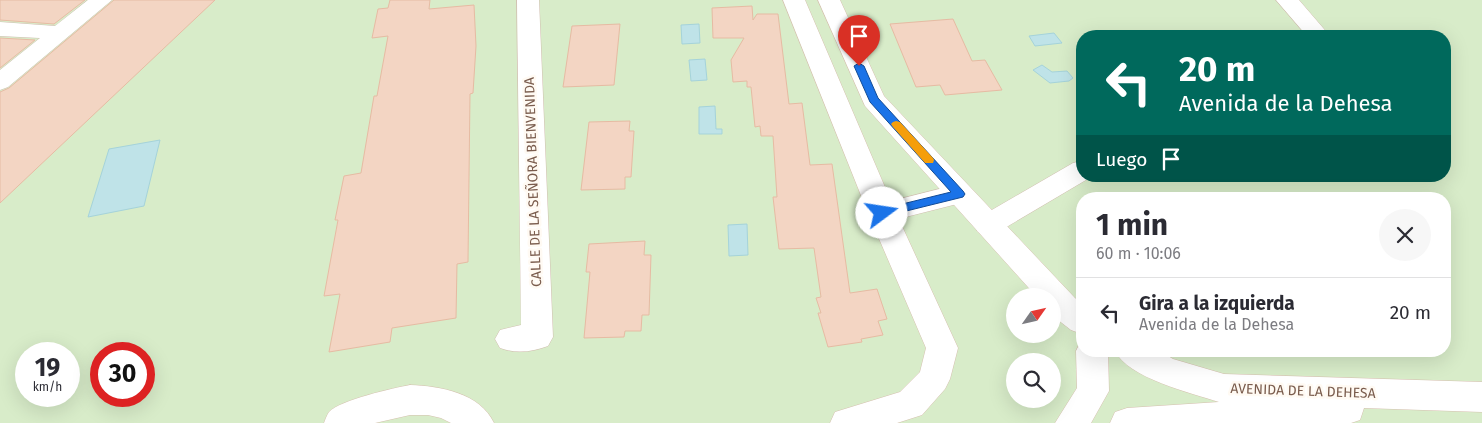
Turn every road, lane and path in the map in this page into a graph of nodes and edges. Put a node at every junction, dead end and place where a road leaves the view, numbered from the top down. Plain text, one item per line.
1 (101, 0) edge
2 (528, 0) edge
3 (794, 0) edge
4 (829, 0) edge
5 (1287, 0) edge
6 (0, 30) edge
7 (1314, 30) edge
8 (59, 33) junction
9 (0, 82) edge
10 (1076, 174) edge
11 (959, 194) junction
12 (882, 213) junction
13 (988, 225) junction
14 (1073, 314) edge
15 (511, 340) dead end
16 (1092, 357) edge
17 (1141, 357) edge
18 (1482, 398) edge
19 (341, 423) edge
20 (477, 423) edge
21 (847, 423) edge
22 (1072, 423) edge
23 (1127, 423) edge

1 - 8 street
2 - 15 street, CALLE DE LA SEÑORA BIENVENIDA
3 - 12 street
4 - 11 street
5 - 7 street
6 - 8 street
8 - 9 street
10 - 13 street
11 - 12 street
11 - 13 street
12 - 21 street
13 - 14 street
16 - 22 street
17 - 18 street, AVENIDA DE LA DEHESA
18 - 23 street
19 - 20 street

